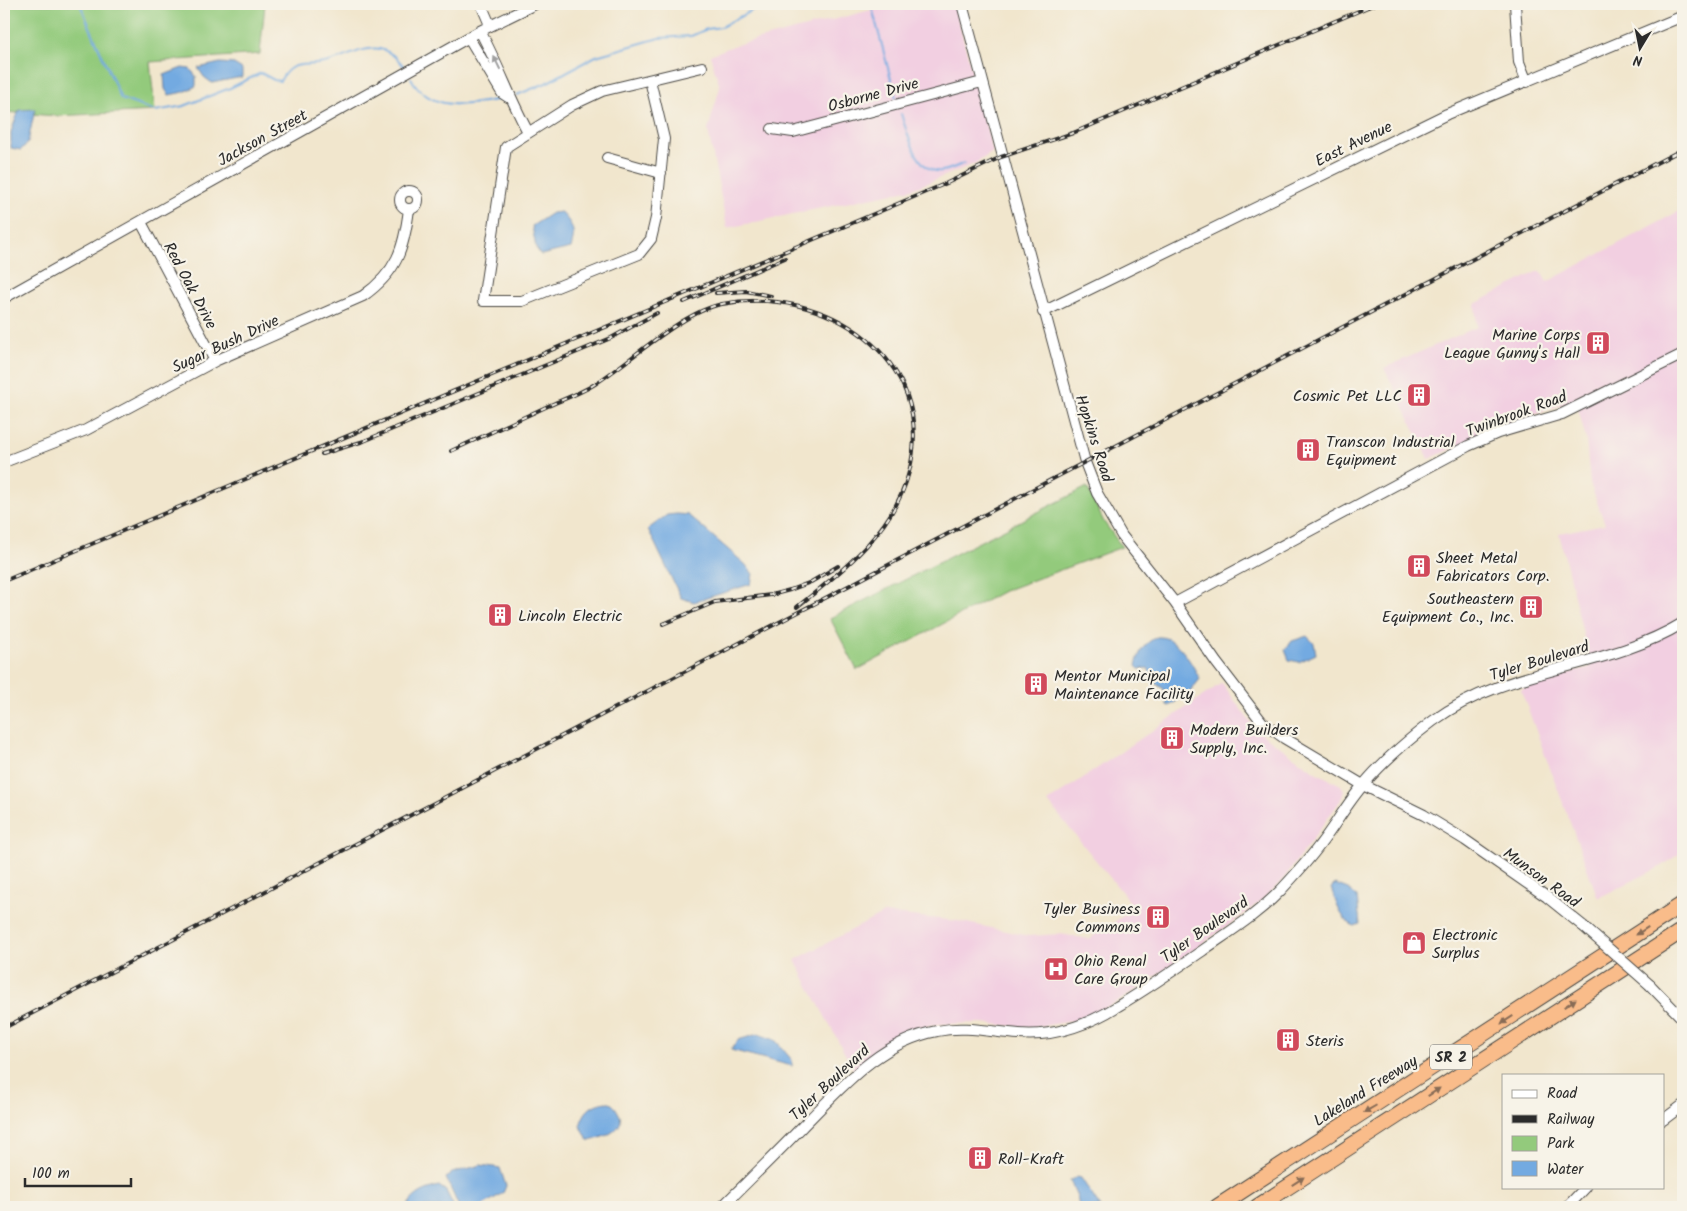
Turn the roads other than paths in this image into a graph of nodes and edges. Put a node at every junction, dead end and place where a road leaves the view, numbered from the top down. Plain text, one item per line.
1 (481, 4) edge
2 (535, 4) edge
3 (962, 4) edge
4 (1515, 4) edge
5 (1683, 16) edge
6 (490, 25) junction
7 (480, 31) junction
8 (469, 38) junction
9 (702, 66) dead end
10 (650, 80) junction
11 (982, 82) junction
12 (1527, 82) junction
13 (508, 97) junction
14 (772, 129) dead end
15 (528, 132) junction
16 (607, 158) dead end
17 (661, 173) junction
18 (409, 209) dead end
19 (141, 222) junction
20 (4, 298) edge
21 (1043, 312) junction
22 (1683, 354) edge
23 (214, 361) junction
24 (6, 461) edge
25 (4, 471) edge
26 (1175, 603) junction
27 (1683, 623) edge
28 (1363, 785) junction
29 (1683, 904) edge
30 (1683, 930) edge
31 (1683, 1019) edge
32 (1683, 1105) edge
33 (1664, 1119) edge
34 (1585, 1188) edge
35 (722, 1207) edge
36 (1217, 1207) edge
37 (1257, 1207) edge
38 (1567, 1207) edge

1 - 6 street
2 - 6 street, Jackson Street
3 - 11 street, Hopkins Road
4 - 12 street
5 - 12 street, East Avenue
6 - 7 street, Jackson Street
7 - 8 street, Jackson Street
13 -> 7 street
8 - 13 street
8 - 19 street, Jackson Street
9 - 10 street
10 - 15 street
10 - 17 street
11 - 14 street, Osborne Drive
11 - 21 street, Hopkins Road
12 - 21 street, East Avenue
13 - 15 street
15 - 17 street
16 - 17 street
18 - 23 street, Sugar Bush Drive
19 - 20 street, Jackson Street
19 - 23 street, Red Oak Drive
21 - 26 street, Hopkins Road
22 - 26 street, Twinbrook Road
23 - 24 street, Sugar Bush Drive
24 - 25 street, Sugar Bush Drive
26 - 28 street, Hopkins Road
27 - 28 street, Tyler Boulevard
28 - 31 street, Munson Road, bridge
28 - 35 street, Tyler Boulevard
29 -> 36 highway, Lakeland Freeway / SR 2
37 -> 30 highway, SR 2
32 - 33 street
34 - 38 street

